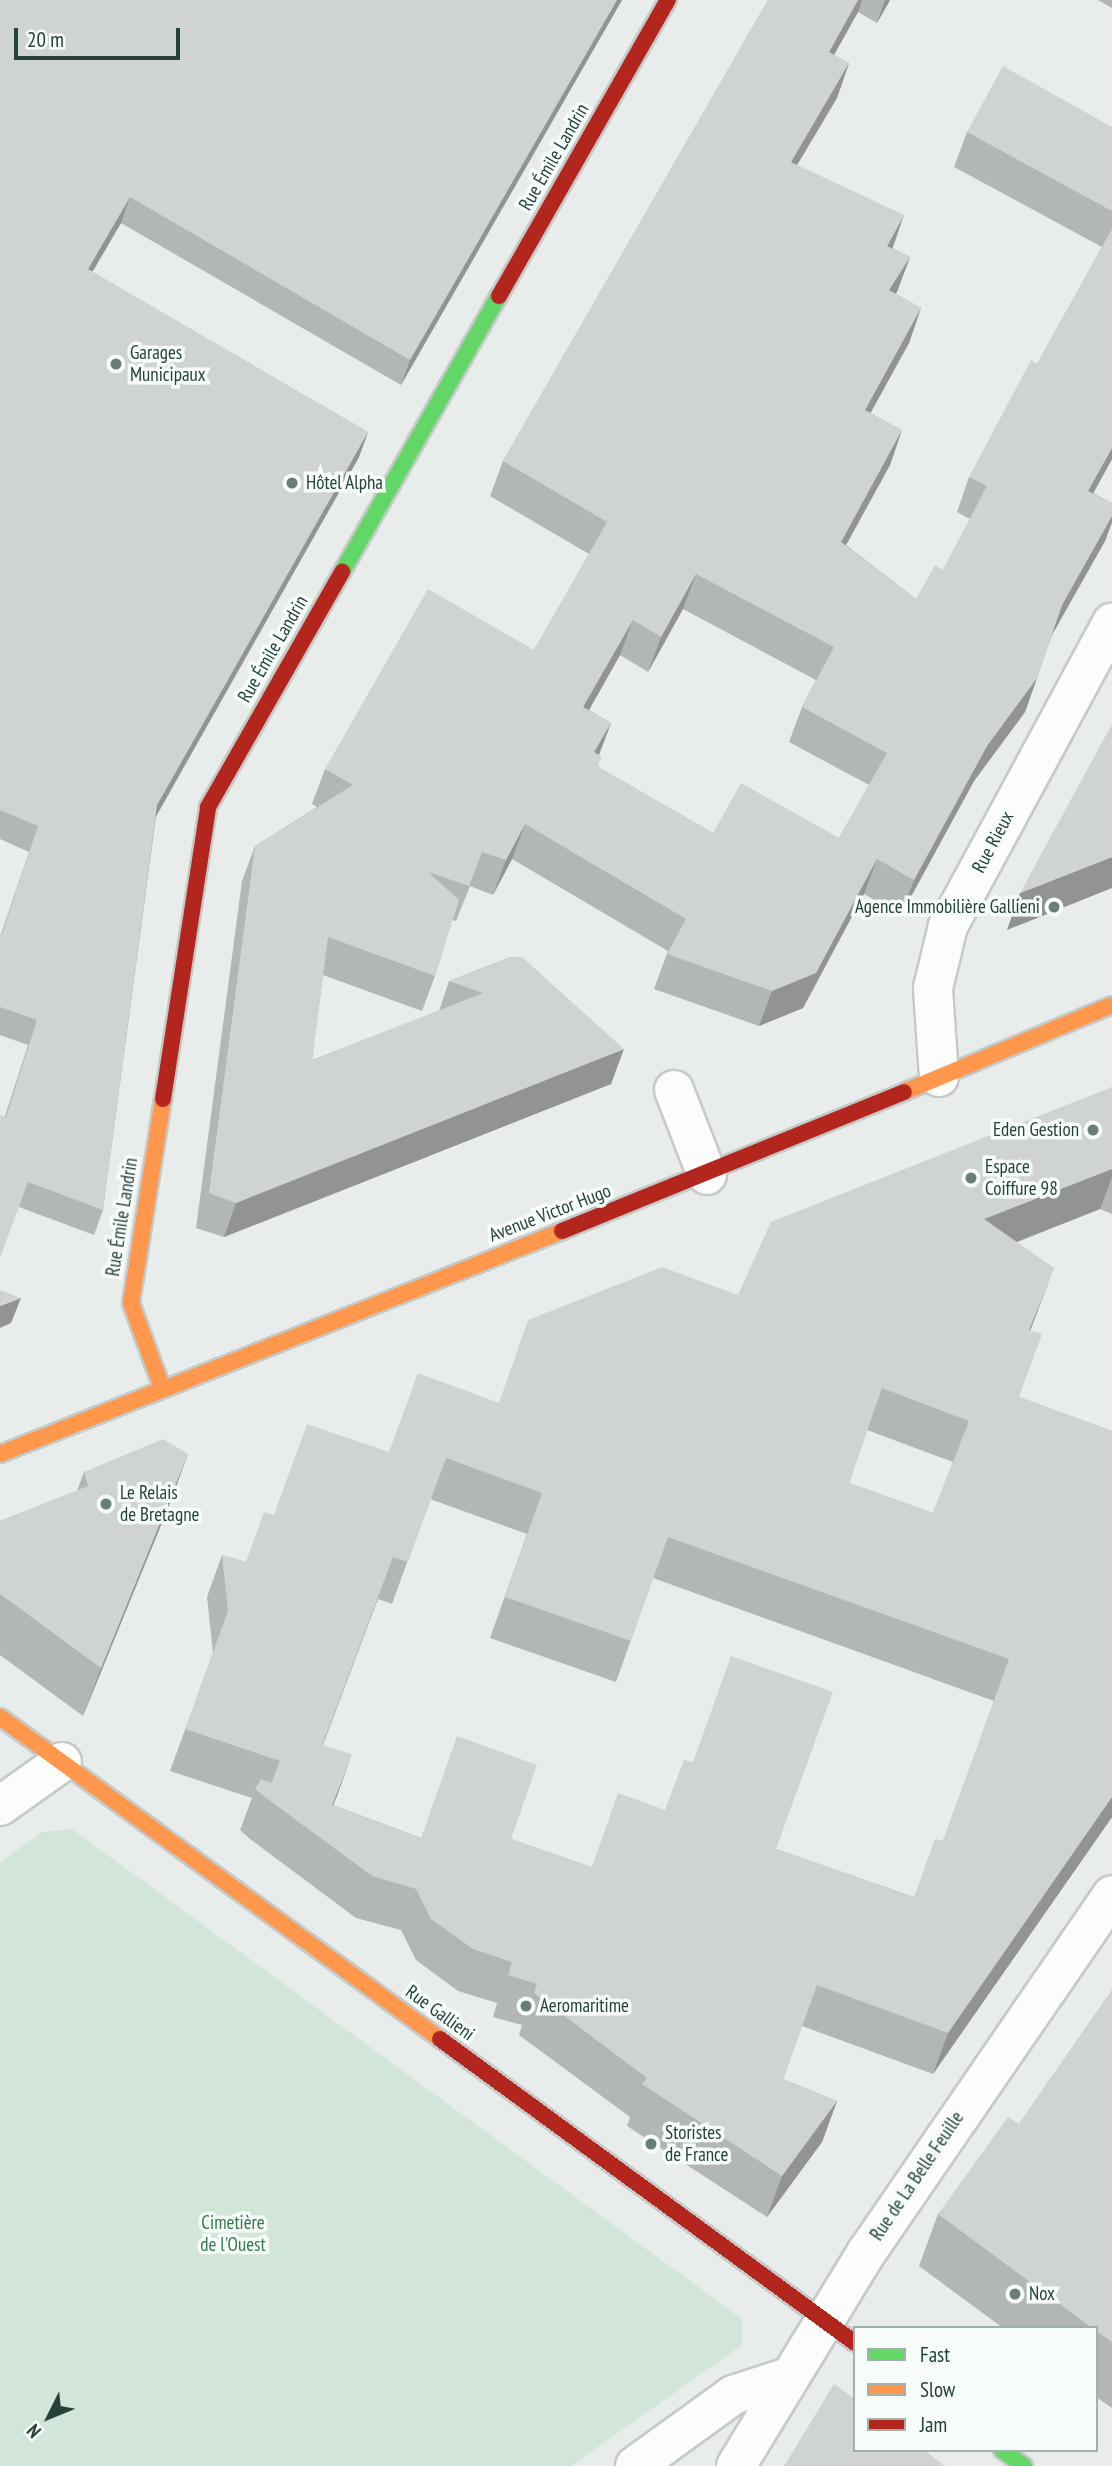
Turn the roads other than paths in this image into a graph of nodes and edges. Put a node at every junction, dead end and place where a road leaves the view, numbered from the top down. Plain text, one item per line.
1 (668, 0) edge
2 (1112, 623) edge
3 (1112, 1005) edge
4 (939, 1077) junction
5 (674, 1090) dead end
6 (707, 1175) junction
7 (161, 1385) junction
8 (0, 1454) edge
9 (0, 1717) edge
10 (62, 1762) junction
11 (0, 1806) edge
12 (1112, 1895) edge
13 (840, 2332) edge
14 (788, 2376) junction
15 (1005, 2452) edge
16 (635, 2466) edge
17 (736, 2466) edge
18 (1024, 2466) edge

1 - 7 street, Rue Émile Landrin
2 - 4 street, Rue Rieux
3 - 4 street, Avenue Victor Hugo
4 - 6 street, Avenue Victor Hugo
5 - 6 street
6 - 7 street, Avenue Victor Hugo
7 - 8 street, Avenue Victor Hugo
9 - 10 street, Rue Gallieni
10 - 11 street
10 - 13 street, Rue Gallieni
12 - 13 street, Rue de La Belle Feuille
13 - 14 street, Rue de La Belle Feuille
14 - 16 street
14 - 17 street, Rue de La Belle Feuille
15 - 18 street

